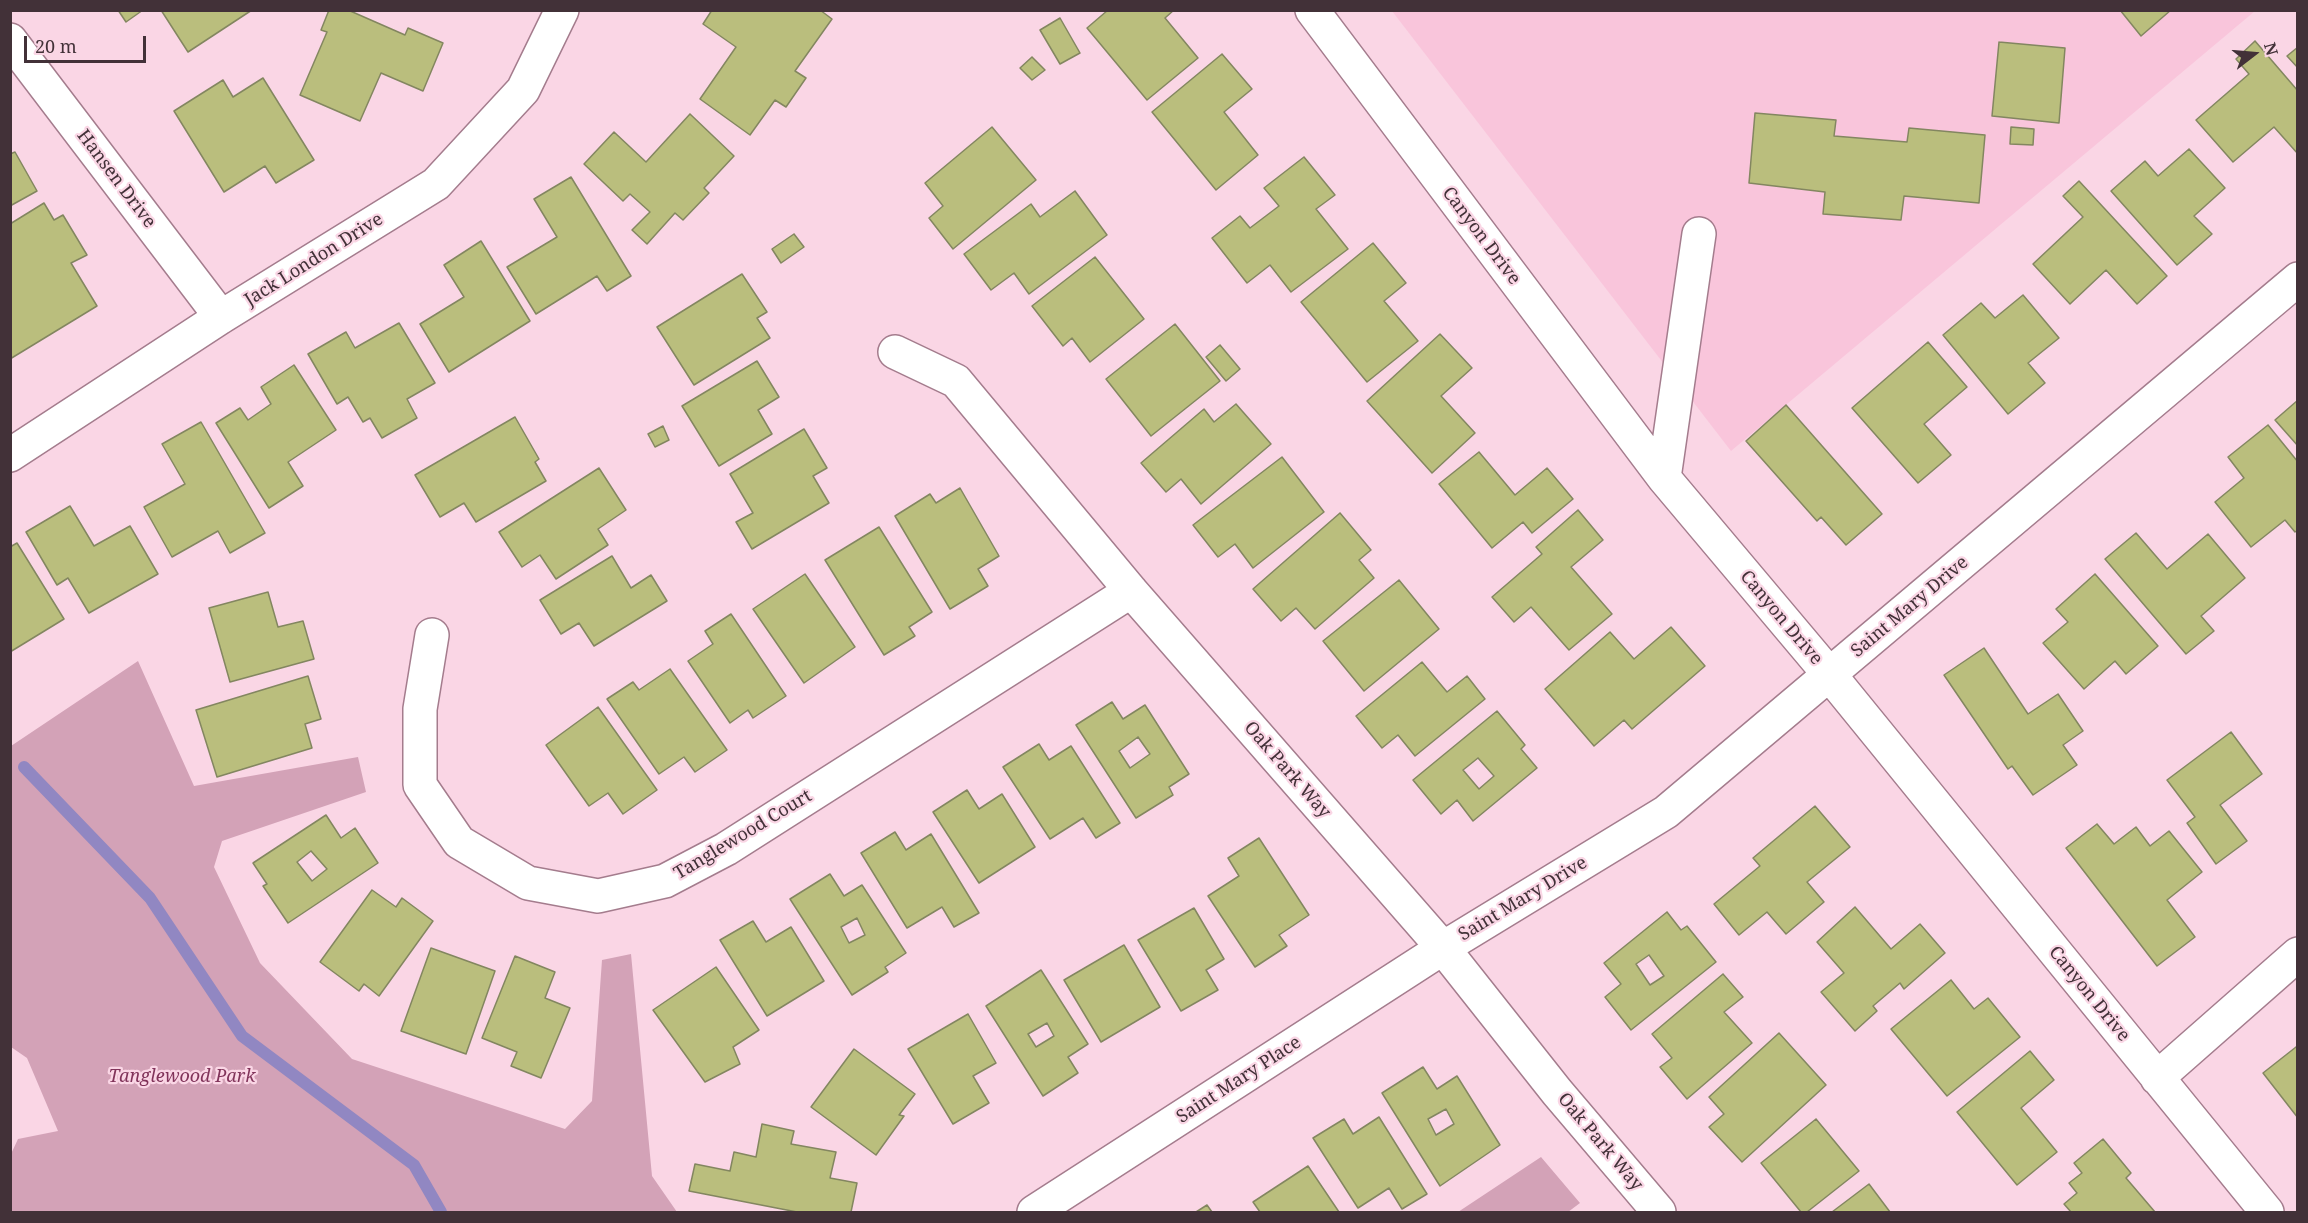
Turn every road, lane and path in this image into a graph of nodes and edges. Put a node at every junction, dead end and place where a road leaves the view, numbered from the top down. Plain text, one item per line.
1 (562, 10) edge
2 (1312, 10) edge
3 (10, 40) edge
4 (1699, 234) dead end
5 (2298, 279) edge
6 (221, 318) junction
7 (895, 352) dead end
8 (10, 455) edge
9 (1664, 478) junction
10 (1131, 591) junction
11 (432, 635) dead end
12 (1829, 674) junction
13 (1443, 948) junction
14 (2298, 954) edge
15 (2157, 1078) junction
16 (1034, 1212) edge
17 (1659, 1212) edge
18 (2267, 1212) edge

1 - 6 street, Jack London Drive
2 - 9 street, Canyon Drive
3 - 6 street, Hansen Drive
4 - 9 street
5 - 12 street, Saint Mary Drive
6 - 8 street, Jack London Drive
7 - 10 street, Oak Park Way
9 - 12 street, Canyon Drive
10 - 11 street, Tanglewood Court
10 - 13 street, Oak Park Way
12 - 13 street, Saint Mary Drive
12 - 15 street, Canyon Drive
13 - 16 street, Saint Mary Place
13 - 17 street, Oak Park Way
14 - 15 street
15 - 18 street, Canyon Drive

